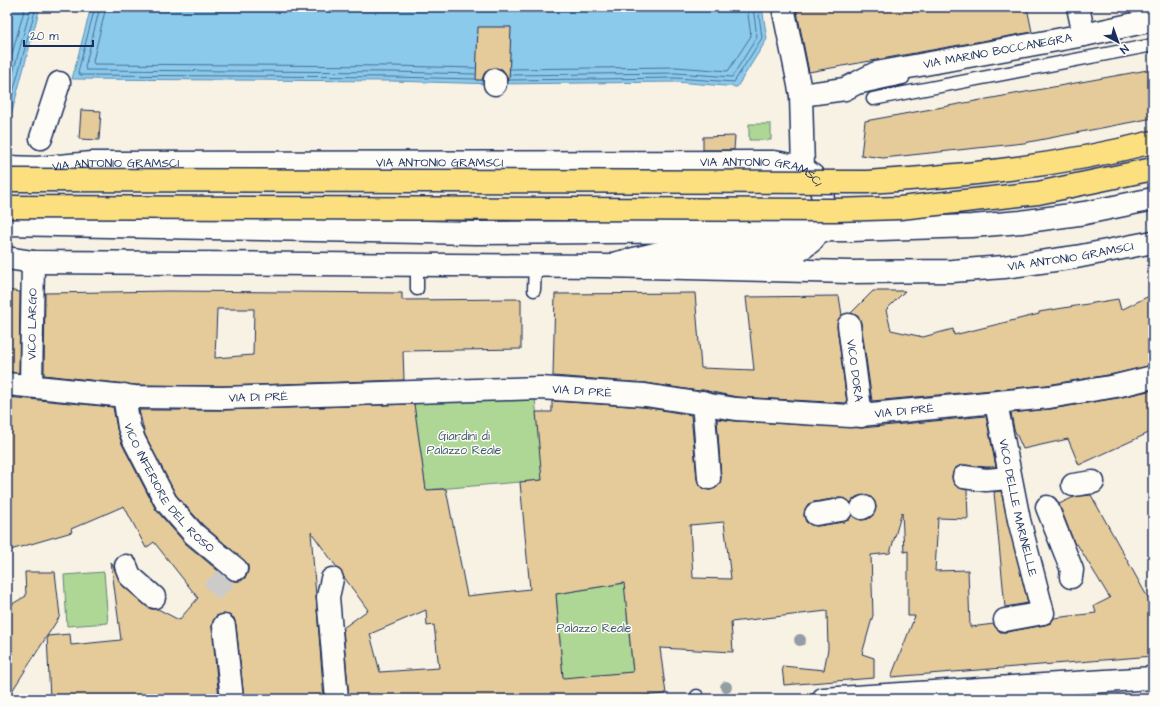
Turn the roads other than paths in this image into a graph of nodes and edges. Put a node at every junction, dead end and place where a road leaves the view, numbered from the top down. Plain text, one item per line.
1 (783, 7) edge
2 (1078, 7) edge
3 (1153, 20) edge
4 (1153, 30) edge
5 (1084, 35) junction
6 (1153, 45) edge
7 (59, 83) dead end
8 (845, 89) junction
9 (800, 95) junction
10 (873, 99) dead end
11 (41, 138) dead end
12 (1153, 142) edge
13 (7, 167) edge
14 (802, 169) junction
15 (1153, 169) edge
16 (7, 180) edge
17 (1153, 199) edge
18 (7, 207) edge
19 (7, 224) edge
20 (819, 230) junction
21 (1153, 242) edge
22 (7, 258) edge
23 (33, 262) junction
24 (417, 265) junction
25 (535, 266) junction
26 (604, 266) junction
27 (417, 290) dead end
28 (534, 290) dead end
29 (849, 326) dead end
30 (1153, 377) edge
31 (7, 384) edge
32 (31, 386) junction
33 (124, 395) junction
34 (704, 402) junction
35 (996, 403) junction
36 (861, 416) junction
37 (964, 477) dead end
38 (709, 478) dead end
39 (1009, 478) junction
40 (1047, 507) dead end
41 (841, 510) dead end
42 (816, 514) dead end
43 (126, 566) dead end
44 (236, 569) dead end
45 (1071, 577) dead end
46 (332, 579) dead end
47 (154, 597) dead end
48 (1006, 620) dead end
49 (224, 626) dead end
50 (1153, 678) edge
51 (232, 699) edge
52 (337, 699) edge
53 (823, 699) edge

1 - 9 street
2 - 5 street
3 - 5 street, VIA MARINO BOCCANEGRA
4 - 8 lane
5 - 8 street, VIA MARINO BOCCANEGRA
6 - 10 lane
7 - 11 street
8 - 9 street, VIA MARINO BOCCANEGRA
9 - 14 street
12 - 16 highway, bridge
13 - 14 street, VIA ANTONIO GRAMSCI
14 - 20 street, VIA ANTONIO GRAMSCI
15 - 18 highway, bridge
17 - 20 street
19 - 20 street
20 - 26 street, VIA ANTONIO GRAMSCI
21 - 26 street, VIA ANTONIO GRAMSCI
22 - 23 street, VIA ANTONIO GRAMSCI
23 - 24 street, VIA ANTONIO GRAMSCI
23 - 32 street, VICO LARGO
24 - 25 street, VIA ANTONIO GRAMSCI
24 - 27 lane
25 - 26 street, VIA ANTONIO GRAMSCI
25 - 28 lane
29 - 36 street, VICO DORA
30 - 35 street, VIA DI PRÈ
31 - 32 street, VIA DI PRÈ
32 - 33 street, VIA DI PRÈ
33 - 34 street, VIA DI PRÈ
33 - 44 street, VICO INFERIORE DEL ROSO
34 - 36 street, VIA DI PRÈ
34 - 38 street
35 - 36 street, VIA DI PRÈ
35 - 39 street, VICO DELLE MARINELLE
37 - 39 street
39 - 48 street, VICO DELLE MARINELLE
40 - 45 street
41 - 42 street
43 - 47 street
46 - 52 street
49 - 51 street
50 - 53 street

